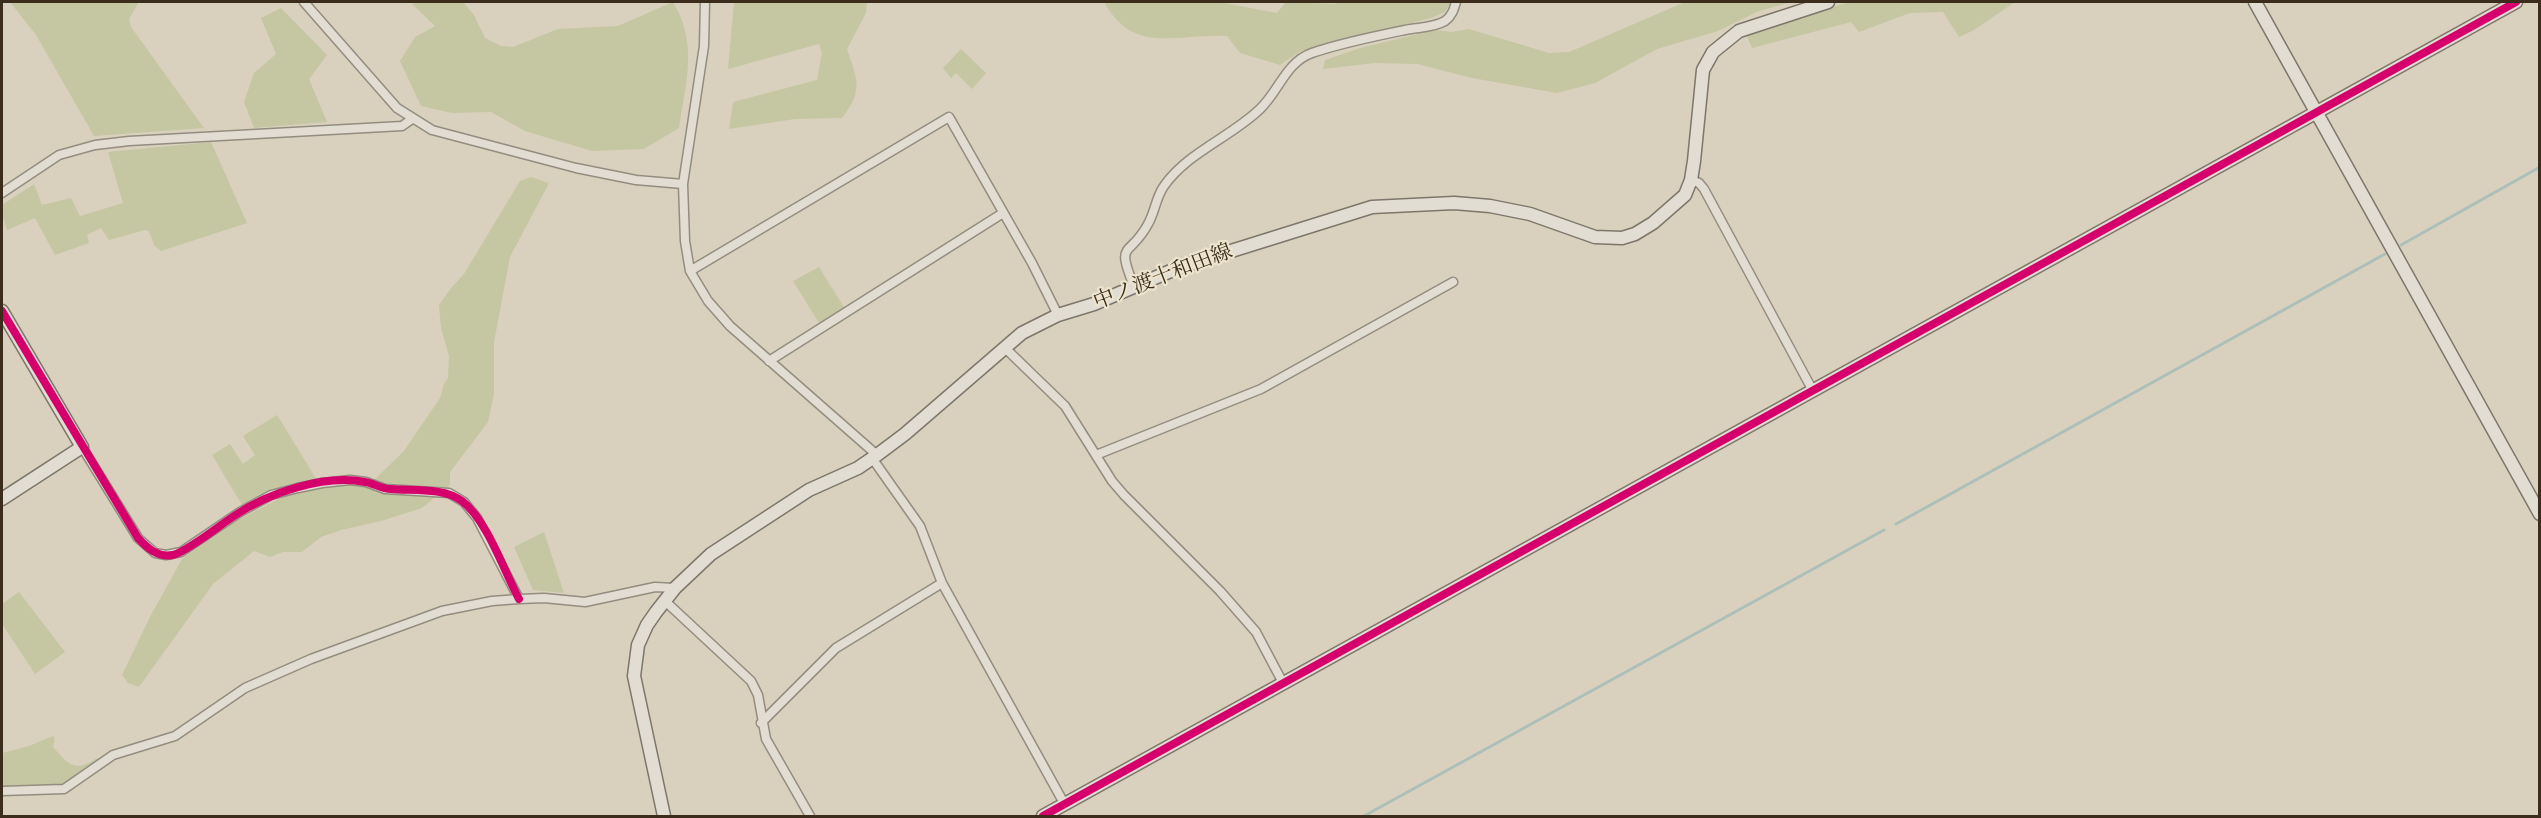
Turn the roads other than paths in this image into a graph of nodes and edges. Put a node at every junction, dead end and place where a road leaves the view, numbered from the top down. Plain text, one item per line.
1 (304, 2) edge
2 (705, 2) edge
3 (1456, 2) edge
4 (1828, 2) edge
5 (2255, 2) edge
6 (2516, 2) edge
7 (2317, 112) junction
8 (412, 119) junction
9 (1691, 180) junction
10 (683, 184) junction
11 (2, 192) edge
12 (1003, 213) junction
13 (690, 271) junction
14 (1453, 282) dead end
15 (1134, 286) junction
16 (2, 311) edge
17 (1058, 315) junction
18 (1004, 347) junction
19 (769, 361) junction
20 (1813, 391) junction
21 (82, 447) junction
22 (1096, 455) junction
23 (874, 457) junction
24 (2, 499) edge
25 (2540, 514) edge
26 (942, 583) junction
27 (675, 588) junction
28 (519, 599) junction
29 (665, 601) junction
30 (1283, 683) junction
31 (761, 723) junction
32 (2, 791) edge
33 (1065, 805) junction
34 (664, 816) edge
35 (810, 816) edge
36 (1043, 816) edge

1 - 8 street
2 - 10 street
3 - 15 street
4 - 9 street, 中ノ渡十和田線
5 - 7 street
6 - 7 street
7 - 20 street
7 - 25 street
8 - 10 street
8 - 11 street
9 - 15 street, 中ノ渡十和田線
9 - 20 street
10 - 13 street
12 - 13 street
12 - 17 street
12 - 19 street
13 - 19 street
14 - 22 street
15 - 17 street, 中ノ渡十和田線
16 - 21 street
17 - 18 street, 中ノ渡十和田線
18 - 22 street
18 - 23 street, 中ノ渡十和田線
19 - 23 street
20 - 30 street
21 - 24 street
21 - 28 street
22 - 30 street
23 - 26 street
23 - 27 street, 中ノ渡十和田線
26 - 31 street
26 - 33 street
27 - 28 street
27 - 29 street, 中ノ渡十和田線
28 - 32 street
29 - 31 street
29 - 34 street, 中ノ渡十和田線
30 - 33 street
31 - 35 street
33 - 36 street

